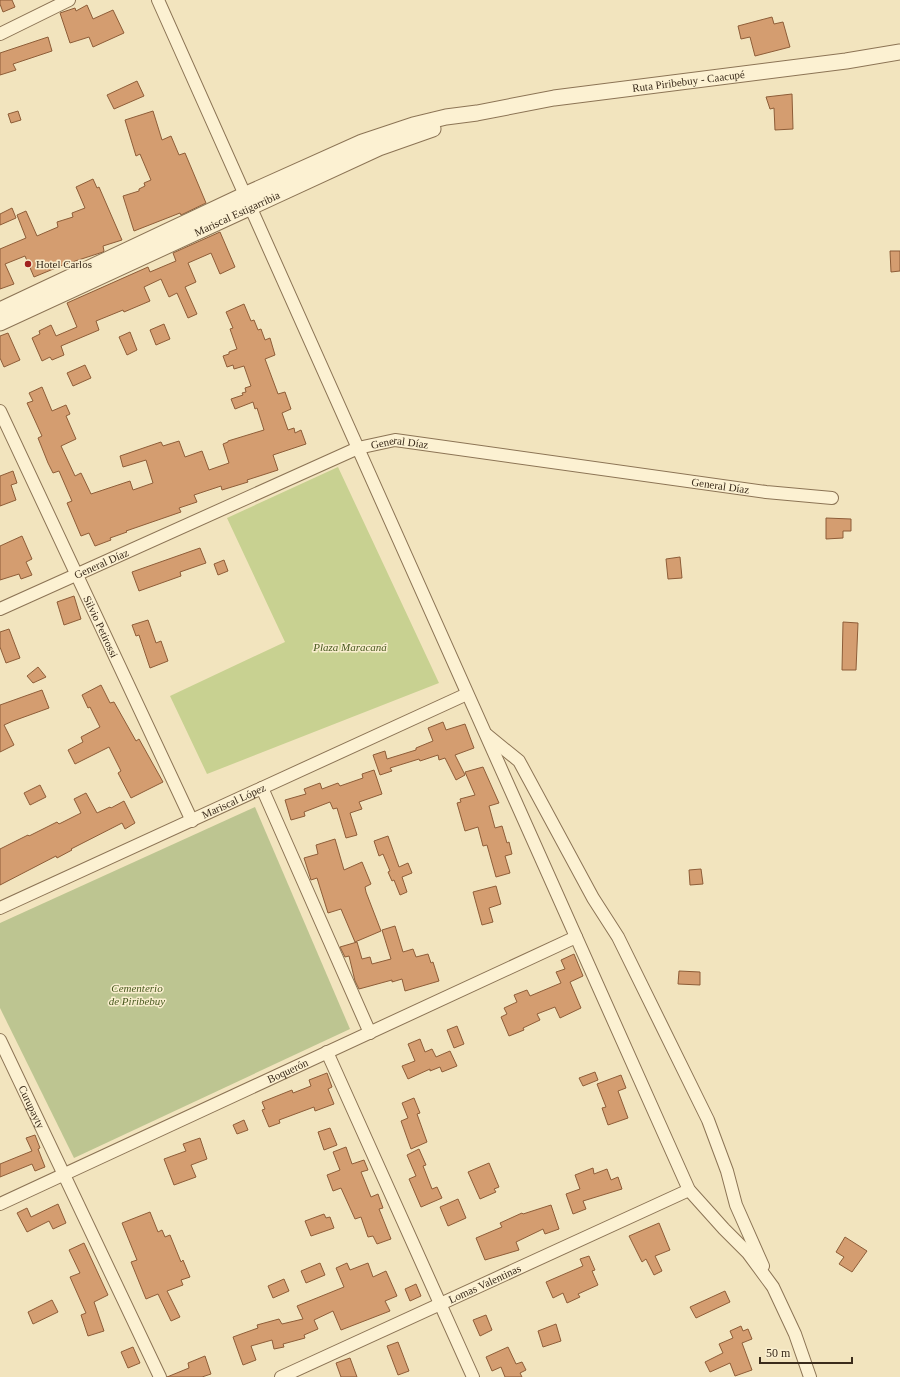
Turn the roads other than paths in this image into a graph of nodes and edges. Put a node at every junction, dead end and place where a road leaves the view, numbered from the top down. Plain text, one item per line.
1 (69, 0) edge
2 (158, 0) edge
3 (0, 34) edge
4 (900, 52) edge
5 (247, 202) junction
6 (0, 310) edge
7 (0, 323) edge
8 (0, 411) edge
9 (358, 448) junction
10 (832, 498) dead end
11 (77, 575) junction
12 (0, 609) edge
13 (468, 694) junction
14 (485, 732) junction
15 (262, 788) junction
16 (192, 820) junction
17 (0, 908) edge
18 (576, 937) junction
19 (370, 1032) junction
20 (0, 1040) edge
21 (327, 1052) junction
22 (65, 1174) junction
23 (689, 1190) junction
24 (0, 1204) edge
25 (773, 1287) junction
26 (441, 1304) junction
27 (160, 1377) edge
28 (281, 1377) edge
29 (473, 1377) edge
30 (810, 1377) edge

1 - 3 street
2 - 5 street
4 - 5 street, Ruta Piribebuy - Caacupé
5 - 6 street
5 - 7 street, Mariscal Estigarribia
5 - 9 street
8 - 11 street, Silvio Petirossi
9 - 10 street, General Díaz
9 - 11 street, General Díaz
9 - 13 street
11 - 12 street, General Díaz
11 - 16 street, Silvio Petirossi
13 - 14 street
13 - 15 street, Mariscal López
14 - 18 street
14 - 25 street
15 - 16 street, Mariscal López
15 - 19 street
16 - 17 street, Mariscal López
18 - 19 street, Boquerón
18 - 23 street
19 - 21 street, Boquerón
20 - 22 street, Curupayty
21 - 22 street, Boquerón
21 - 26 street
22 - 24 street, Boquerón
22 - 27 street, Curupayty
23 - 25 street
23 - 26 street, Lomas Valentinas
25 - 30 street
26 - 28 street, Lomas Valentinas
26 - 29 street

